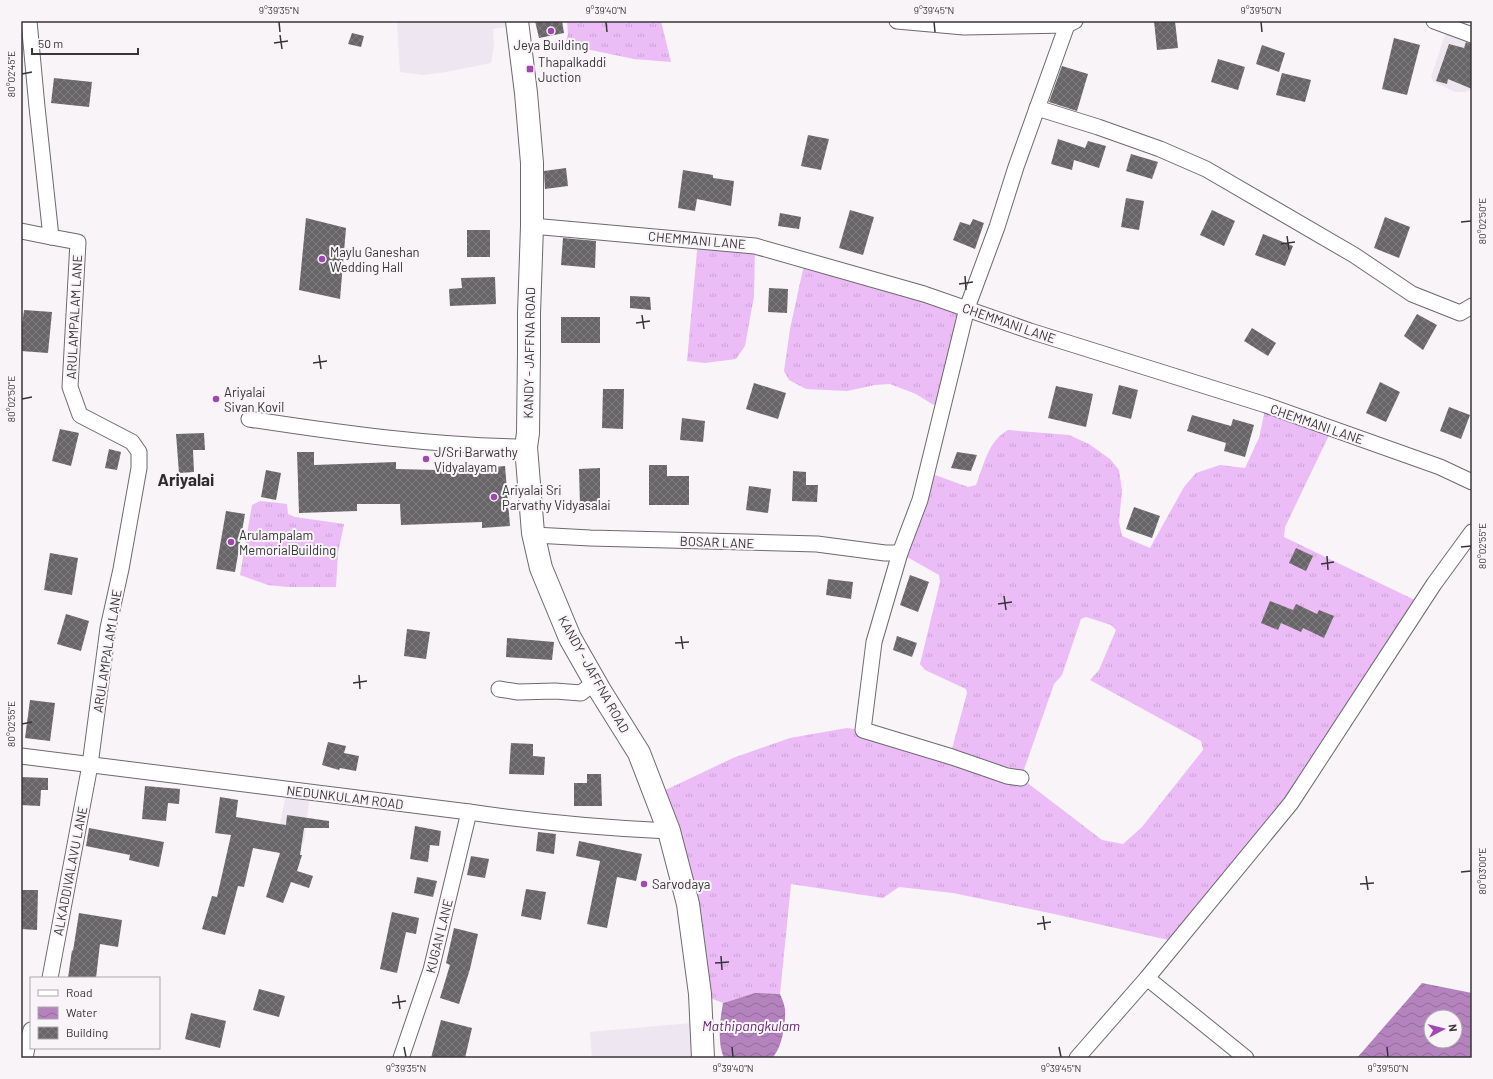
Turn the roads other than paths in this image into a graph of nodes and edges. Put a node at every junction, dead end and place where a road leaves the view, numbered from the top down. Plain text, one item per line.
1 (29, 21) edge
2 (516, 21) edge
3 (897, 21) edge
4 (1434, 21) edge
5 (1071, 23) edge
6 (1472, 35) edge
7 (1037, 108) junction
8 (532, 226) junction
9 (21, 231) edge
10 (52, 237) junction
11 (1472, 306) edge
12 (967, 308) junction
13 (249, 419) dead end
14 (526, 447) junction
15 (1472, 482) edge
16 (1472, 532) edge
17 (534, 535) junction
18 (900, 554) junction
19 (595, 682) junction
20 (499, 689) dead end
21 (21, 756) edge
22 (90, 765) junction
23 (1021, 778) dead end
24 (469, 812) junction
25 (669, 832) junction
26 (50, 977) edge
27 (1147, 978) junction
28 (27, 1034) edge
29 (26, 1058) edge
30 (401, 1058) edge
31 (703, 1058) edge
32 (1077, 1058) edge
33 (1246, 1058) edge

1 - 10 street
2 - 8 highway, KANDY - JAFFNA ROAD
3 - 5 street
4 - 6 street
5 - 7 street
7 - 11 street
7 - 12 street
8 - 12 street, CHEMMANI LANE
8 - 14 highway, KANDY - JAFFNA ROAD
9 - 10 street
10 - 22 street, ARULAMPALAM LANE
12 - 15 street, CHEMMANI LANE
12 - 18 street
13 - 14 street
14 - 17 highway, KANDY - JAFFNA ROAD
16 - 27 street
17 - 18 street, BOSAR LANE
17 - 19 highway, KANDY - JAFFNA ROAD
18 - 23 street
19 - 20 street
19 - 25 highway, KANDY - JAFFNA ROAD
21 - 22 street, NEDUNKULAM ROAD
22 - 24 street, NEDUNKULAM ROAD
22 - 26 street, ALKADDIVALAVU LANE
24 - 25 street, NEDUNKULAM ROAD
24 - 30 street, KUGAN LANE
25 - 31 highway, KANDY - JAFFNA ROAD
27 - 32 street
27 - 33 street
28 - 29 street

